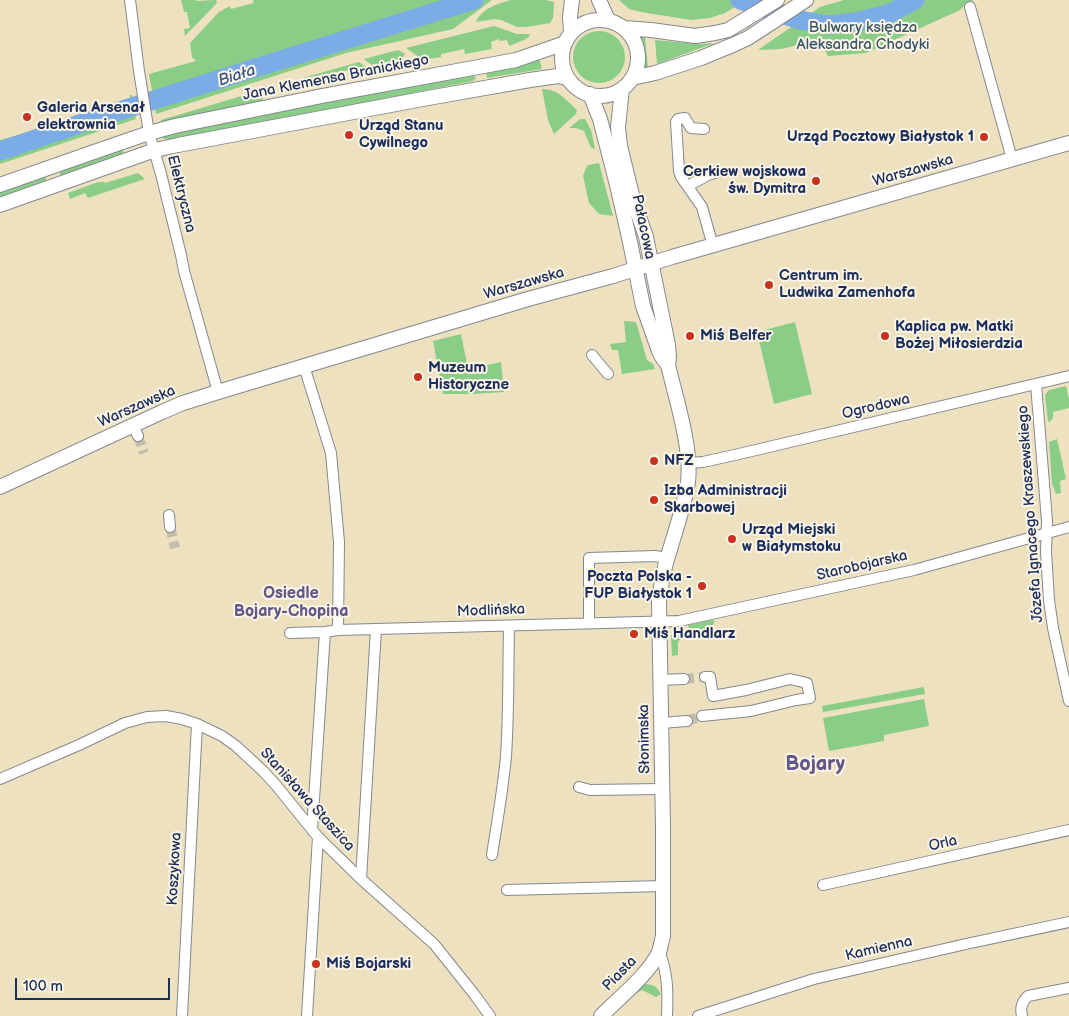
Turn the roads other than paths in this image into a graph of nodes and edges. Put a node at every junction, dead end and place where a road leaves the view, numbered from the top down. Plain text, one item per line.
1 (130, 0) edge
2 (572, 0) edge
3 (599, 0) edge
4 (777, 0) edge
5 (804, 2) edge
6 (970, 7) dead end
7 (608, 20) junction
8 (624, 28) junction
9 (568, 38) junction
10 (479, 67) junction
11 (567, 78) junction
12 (632, 78) junction
13 (482, 88) junction
14 (622, 89) junction
15 (590, 94) junction
16 (704, 129) dead end
17 (149, 133) junction
18 (1069, 143) edge
19 (155, 150) junction
20 (1012, 159) junction
21 (718, 172) dead end
22 (0, 185) edge
23 (688, 186) junction
24 (0, 205) edge
25 (713, 246) junction
26 (652, 264) junction
27 (635, 269) junction
28 (592, 355) dead end
29 (668, 365) junction
30 (304, 366) junction
31 (608, 374) dead end
32 (1069, 376) edge
33 (1036, 384) junction
34 (218, 392) junction
35 (688, 463) junction
36 (0, 487) edge
37 (169, 515) dead end
38 (170, 526) tunnel mouth
39 (1069, 527) edge
40 (1047, 533) junction
41 (667, 558) junction
42 (658, 622) junction
43 (589, 623) junction
44 (509, 626) junction
45 (338, 630) junction
46 (376, 630) junction
47 (325, 632) junction
48 (290, 633) dead end
49 (706, 677) dead end
50 (684, 678) tunnel mouth
51 (660, 680) junction
52 (1069, 702) edge
53 (702, 716) tunnel mouth
54 (687, 721) tunnel mouth
55 (661, 723) junction
56 (198, 724) junction
57 (0, 779) edge
58 (579, 787) dead end
59 (663, 789) junction
60 (1069, 830) edge
61 (315, 834) junction
62 (492, 855) dead end
63 (361, 878) junction
64 (823, 885) dead end
65 (663, 886) junction
66 (507, 890) dead end
67 (1069, 922) edge
68 (659, 951) junction
69 (1069, 988) edge
70 (182, 1016) edge
71 (307, 1016) edge
72 (490, 1016) edge
73 (601, 1016) edge
74 (667, 1016) edge
75 (698, 1016) edge
76 (1022, 1016) edge

1 - 17 street, Elektryczna
2 - 9 street
3 - 7 street
4 - 8 street
5 - 12 street
6 - 20 street
7 - 8 street
7 - 9 street
8 - 12 street
9 - 10 street, Jana Klemensa Branickiego
9 - 11 street
10 - 13 street
10 - 17 street, Jana Klemensa Branickiego
11 - 13 street
11 - 15 street
12 - 14 street
13 - 19 street
14 - 15 street
14 - 26 street, Pałacowa
15 - 27 street, Pałacowa
16 - 23 street
17 - 19 street, Elektryczna
17 - 22 street, Jana Klemensa Branickiego
18 - 20 street, Warszawska
19 - 24 street
19 - 34 street, Elektryczna
20 - 25 street, Warszawska
21 - 23 street
23 - 25 street
25 - 26 street, Warszawska
26 - 27 street, Warszawska
26 - 29 street, Pałacowa
27 - 29 street, Pałacowa
27 - 30 street, Warszawska
28 - 31 street
29 - 35 street, Pałacowa
30 - 34 street, Warszawska
30 - 45 street
32 - 33 street, Ogrodowa
33 - 35 street, Ogrodowa
33 - 40 street, Józefa Ignacego Kraszewskiego
34 - 36 street, Warszawska
35 - 41 street, Słonimska
37 - 38 street
39 - 40 street, Starobojarska
40 - 42 street, Starobojarska
40 - 52 street, Józefa Ignacego Kraszewskiego
41 - 42 street, Słonimska
41 - 43 street
42 - 43 street, Modlińska
42 - 51 street, Słonimska
43 - 44 street, Modlińska
44 - 46 street, Modlińska
44 - 62 street
45 - 46 street, Modlińska
45 - 47 street, Modlińska
46 - 63 street
47 - 48 street, Modlińska
47 - 61 street
49 - 53 street
50 - 51 street
51 - 55 street, Słonimska
54 - 55 street
55 - 59 street, Słonimska
56 - 57 street, Stanisława Staszica
56 - 61 street, Stanisława Staszica
56 - 70 street, Koszykowa
58 - 59 street
59 - 65 street, Słonimska
60 - 64 street, Orla
61 - 63 street, Stanisława Staszica
61 - 71 street
63 - 72 street, Stanisława Staszica
65 - 66 street
65 - 68 street, Słonimska
67 - 75 street, Kamienna
68 - 73 street, Piasta
68 - 74 street, Słonimska
69 - 76 street

